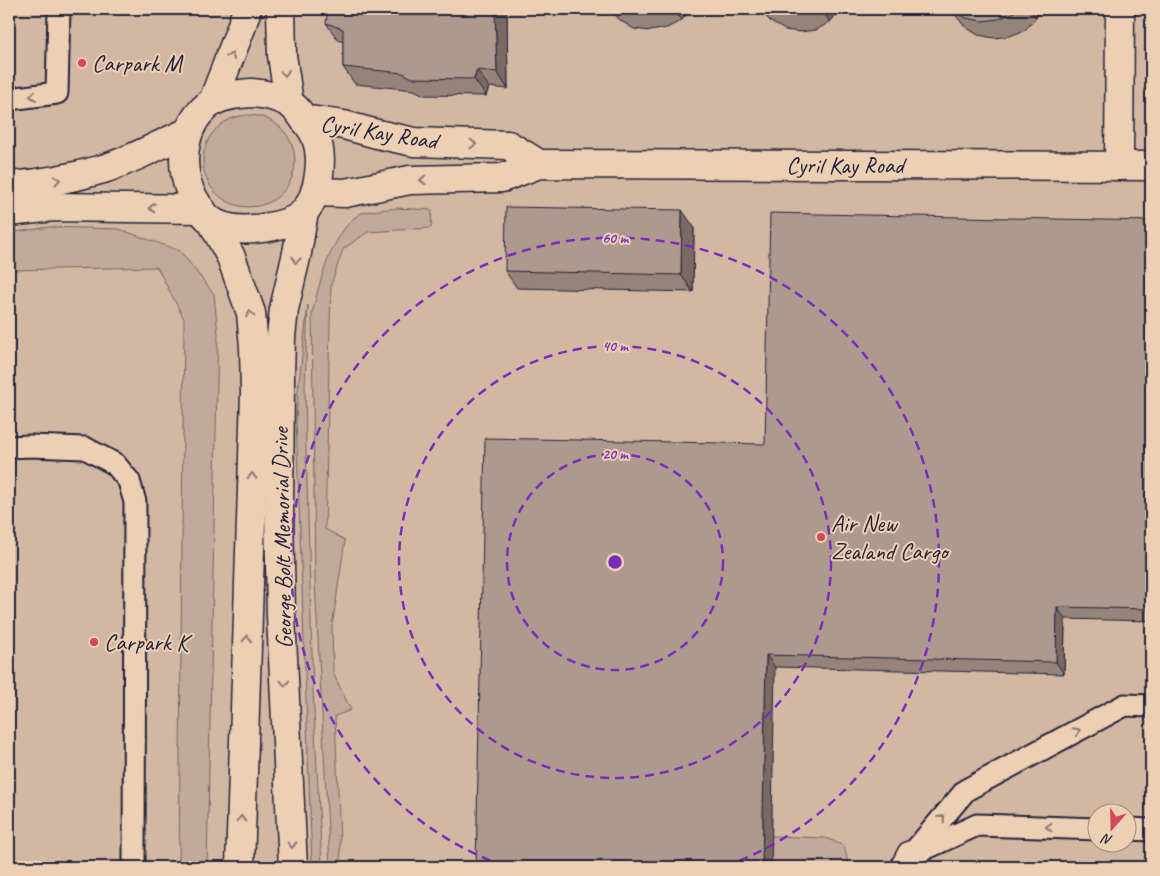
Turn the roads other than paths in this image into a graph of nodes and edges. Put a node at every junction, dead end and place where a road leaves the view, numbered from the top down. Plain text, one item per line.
1 (59, 9) edge
2 (247, 9) edge
3 (281, 9) edge
4 (1120, 9) edge
5 (9, 99) edge
6 (213, 101) junction
7 (296, 111) junction
8 (188, 132) junction
9 (539, 164) junction
10 (1119, 166) junction
11 (1151, 166) edge
12 (9, 186) edge
13 (310, 202) junction
14 (9, 212) edge
15 (206, 216) junction
16 (9, 447) edge
17 (1151, 706) edge
18 (1088, 829) edge
19 (1138, 829) edge
20 (1151, 830) edge
21 (908, 861) edge
22 (134, 867) edge
23 (240, 867) edge
24 (293, 867) edge

1 -> 5 lane
6 -> 2 street
3 -> 7 street
4 - 10 street
6 - 7 street
6 - 8 street
7 -> 9 street, Cyril Kay Road
7 - 13 street
12 -> 8 street
8 - 15 street
9 - 10 street, Cyril Kay Road
9 -> 13 street, Cyril Kay Road
10 - 11 street, Cyril Kay Road
13 - 15 street
13 -> 24 street, George Bolt Memorial Drive
15 -> 14 street
23 -> 15 street, George Bolt Memorial Drive
16 - 22 lane
21 -> 17 lane
18 -> 21 lane
19 - 20 lane

